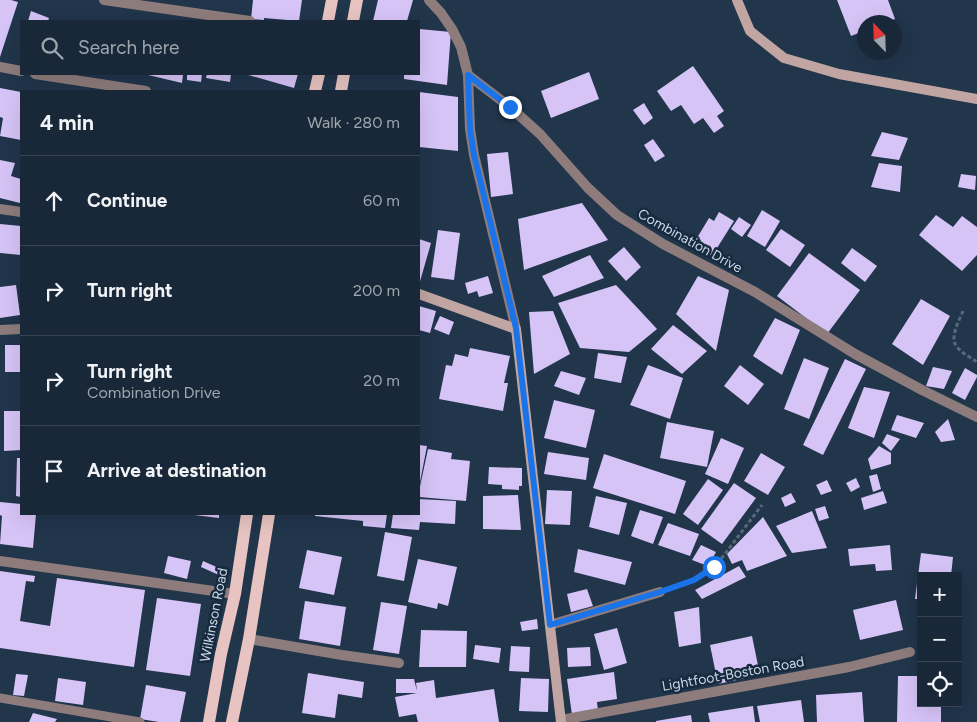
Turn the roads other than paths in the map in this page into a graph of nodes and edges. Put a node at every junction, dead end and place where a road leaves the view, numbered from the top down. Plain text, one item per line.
1 (104, 0) edge
2 (332, 0) edge
3 (357, 0) edge
4 (429, 0) edge
5 (737, 0) edge
6 (243, 20) edge
7 (328, 20) edge
8 (353, 20) edge
9 (0, 67) edge
10 (20, 71) edge
11 (42, 75) edge
12 (319, 75) edge
13 (344, 75) edge
14 (468, 75) junction
15 (139, 90) edge
16 (315, 90) edge
17 (341, 90) edge
18 (977, 99) edge
19 (0, 209) edge
20 (20, 212) edge
21 (420, 294) edge
22 (516, 328) junction
23 (20, 329) edge
24 (0, 330) edge
25 (977, 417) edge
26 (247, 515) edge
27 (269, 515) edge
28 (0, 561) edge
29 (660, 592) road end
30 (235, 594) junction
31 (550, 625) junction
32 (249, 639) junction
33 (910, 652) dead end
34 (399, 663) dead end
35 (0, 698) edge
36 (561, 721) edge
37 (140, 722) edge
38 (209, 722) edge
39 (232, 722) edge

1 - 6 street
2 - 7 main road
3 - 8 main road
4 - 14 street
5 - 18 street
9 - 10 street
11 - 15 street
12 - 16 main road
13 - 17 main road
14 - 22 street
14 - 25 street, Combination Drive
19 - 20 street
21 - 22 street
22 - 31 street
23 - 24 street
26 - 30 main road, Wilkinson Road
27 - 32 main road
28 - 30 street
29 - 31 street
30 - 38 main road, Wilkinson Road
31 - 36 street
32 - 34 street
32 - 39 main road
33 - 36 street, Lightfoot-Boston Road
35 - 37 lane

